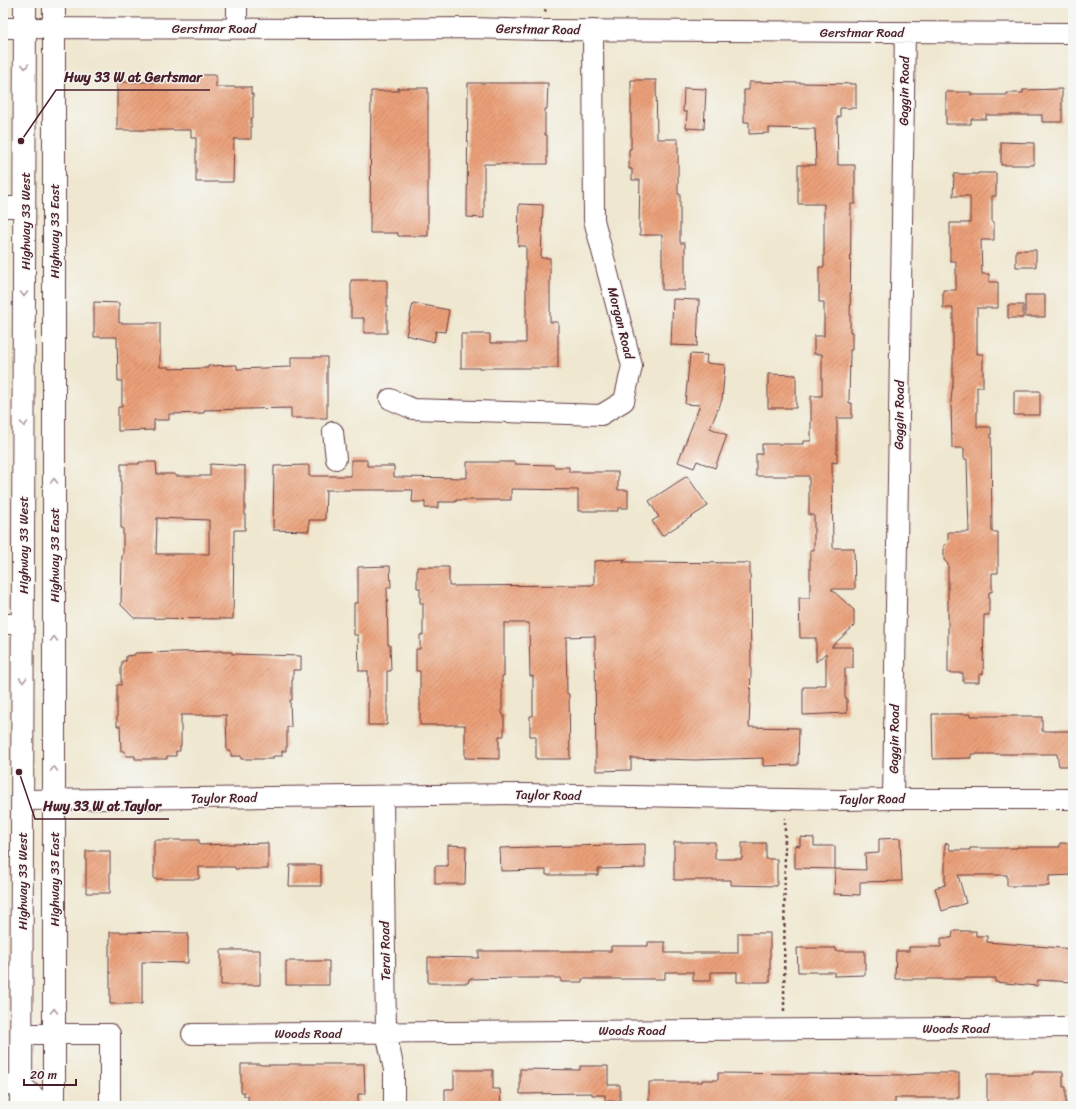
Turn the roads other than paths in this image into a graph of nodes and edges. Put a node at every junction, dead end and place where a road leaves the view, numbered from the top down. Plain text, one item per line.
1 (26, 3) edge
2 (54, 3) edge
3 (237, 3) edge
4 (26, 27) junction
5 (54, 27) junction
6 (3, 28) edge
7 (237, 28) junction
8 (593, 30) junction
9 (905, 32) junction
10 (1073, 33) edge
11 (3, 206) edge
12 (25, 207) junction
13 (390, 399) dead end
14 (334, 432) dead end
15 (336, 459) dead end
16 (13, 624) edge
17 (383, 796) junction
18 (893, 798) junction
19 (1073, 799) edge
20 (23, 800) junction
21 (54, 800) junction
22 (1073, 1027) edge
23 (386, 1032) junction
24 (22, 1034) junction
25 (54, 1034) junction
26 (192, 1034) dead end
27 (15, 1092) edge
28 (38, 1106) edge
29 (54, 1106) edge
30 (110, 1106) edge
31 (394, 1106) edge

1 - 4 main road, Highway 33 West
2 - 5 main road, Highway 33 East
3 - 7 street
4 - 5 street, Gerstmar Road
4 - 6 street, Gerstmar Road
4 -> 12 main road, Highway 33 West
5 - 7 street, Gerstmar Road
21 -> 5 main road, Highway 33 East
7 - 8 street, Gerstmar Road
8 - 9 street, Gerstmar Road
8 - 13 street, Morgan Road
9 - 10 street, Gerstmar Road
9 - 18 street, Gaggin Road
11 - 12 street
12 -> 16 main road, Highway 33 West
14 - 15 street
16 -> 20 main road, Highway 33 West
17 - 18 street, Taylor Road
17 - 21 street, Taylor Road
17 - 23 street, Terai Road
18 - 19 street, Taylor Road
20 - 21 street, Taylor Road
20 - 24 main road, Highway 33 West
25 -> 21 main road, Highway 33 East
22 - 23 street, Woods Road
23 - 26 street, Woods Road
23 - 31 street, Terai Road
24 - 25 street
24 - 27 main road, Highway 33 West
25 - 29 main road, Highway 33 East
25 - 30 street
27 - 28 main road, Highway 33 West

